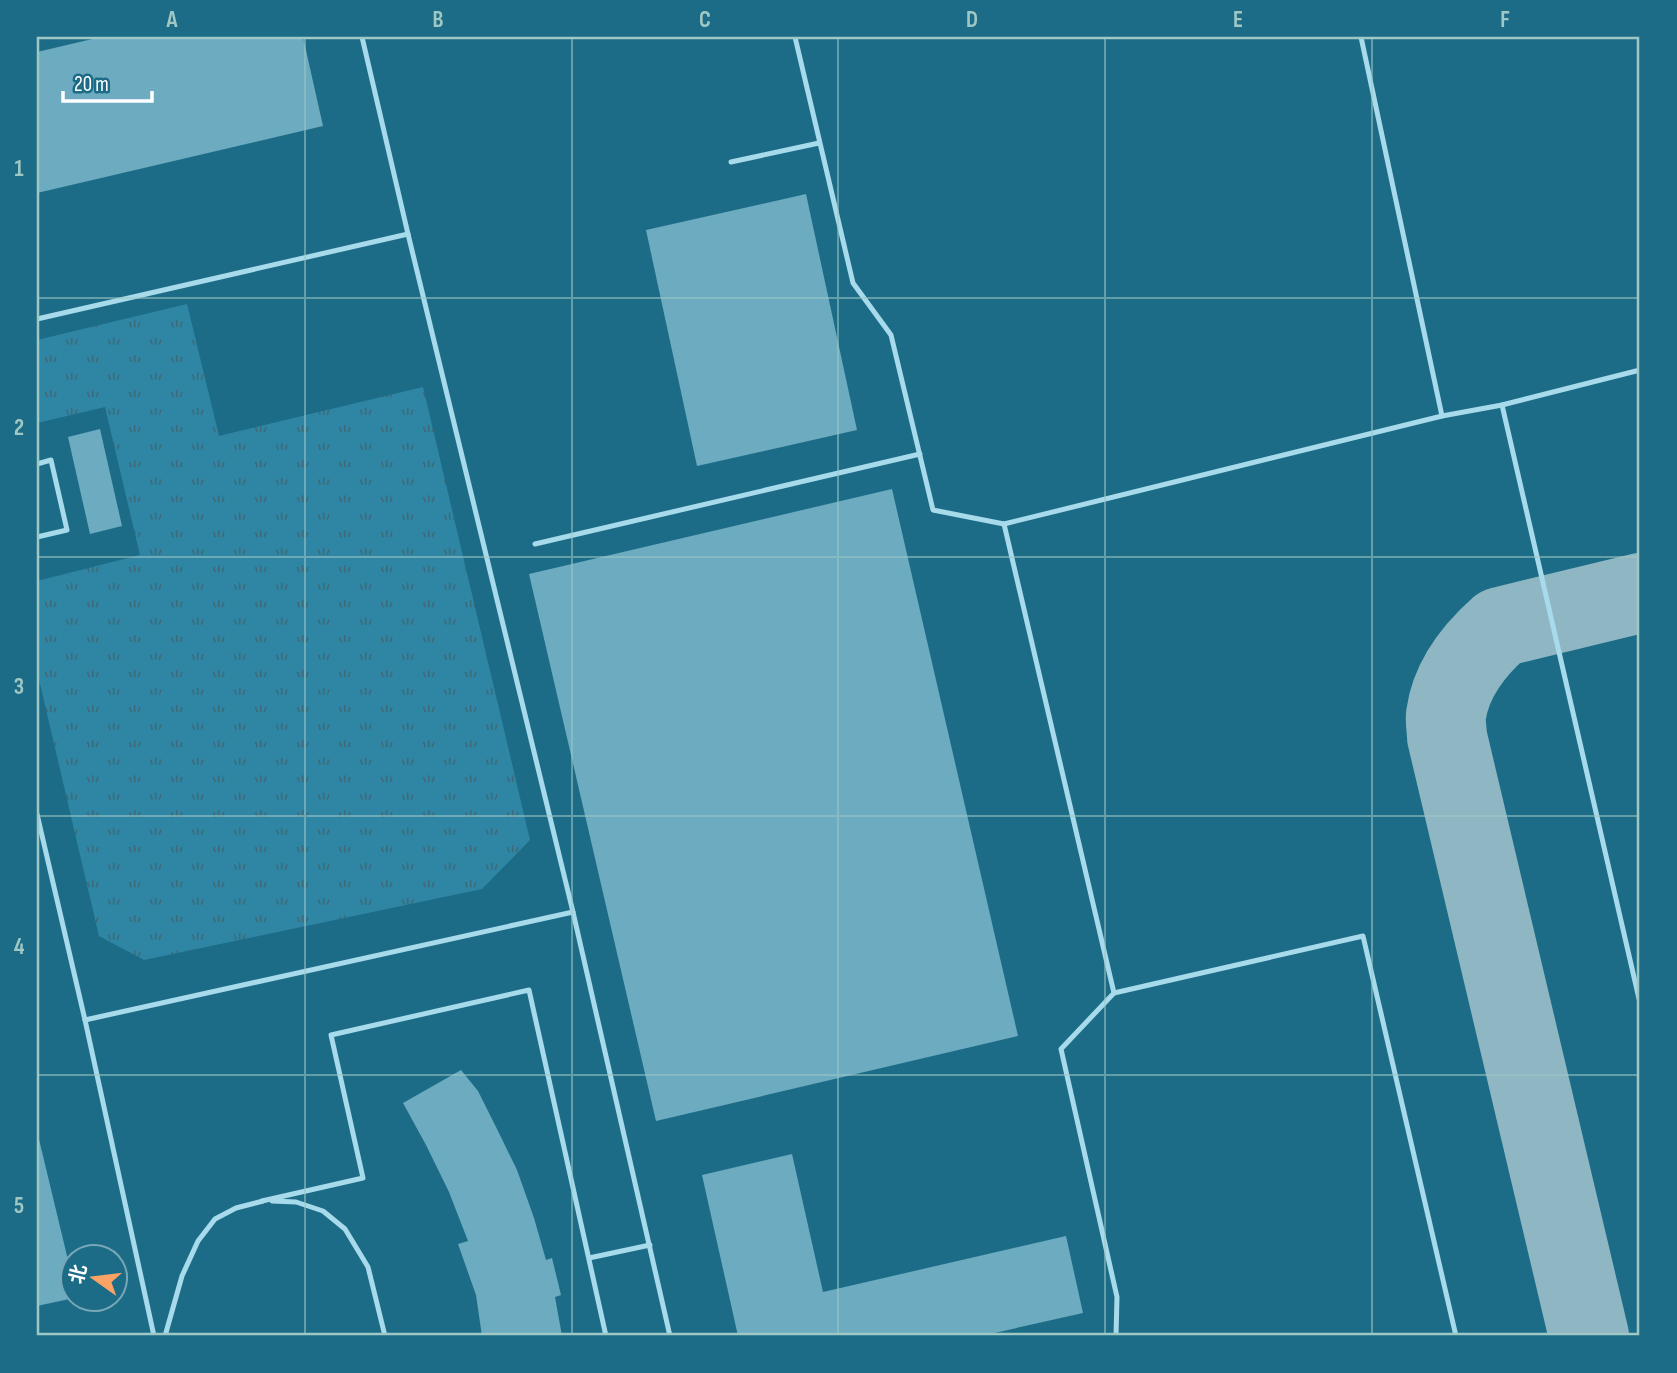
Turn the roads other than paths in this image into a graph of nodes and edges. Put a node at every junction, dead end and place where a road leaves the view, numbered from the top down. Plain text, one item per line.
1 (362, 37) edge
2 (795, 37) edge
3 (1361, 37) edge
4 (819, 143) junction
5 (731, 162) dead end
6 (408, 234) junction
7 (37, 319) edge
8 (1640, 370) edge
9 (1502, 405) junction
10 (1442, 415) junction
11 (920, 454) junction
12 (37, 464) edge
13 (1004, 524) junction
14 (37, 537) edge
15 (535, 544) dead end
16 (37, 814) edge
17 (573, 912) junction
18 (1114, 993) junction
19 (1640, 1003) edge
20 (85, 1020) junction
21 (262, 1201) junction
22 (650, 1245) junction
23 (589, 1258) junction
24 (154, 1336) edge
25 (165, 1336) edge
26 (385, 1336) edge
27 (606, 1336) edge
28 (670, 1336) edge
29 (1116, 1336) edge
30 (1456, 1336) edge

1 - 6 lane
2 - 4 lane
3 - 10 lane
4 - 5 lane
4 - 11 lane
6 - 7 lane
6 - 17 lane
8 - 9 lane
9 - 10 lane
9 - 19 lane
10 - 13 lane
11 - 13 lane
11 - 15 lane
12 - 14 lane
13 - 18 lane
16 - 20 lane
17 - 20 lane
17 - 22 lane
18 - 29 lane
18 - 30 lane
20 - 24 lane
21 - 23 lane
21 - 25 lane
21 - 26 lane
22 - 23 lane
22 - 28 lane
23 - 27 lane

